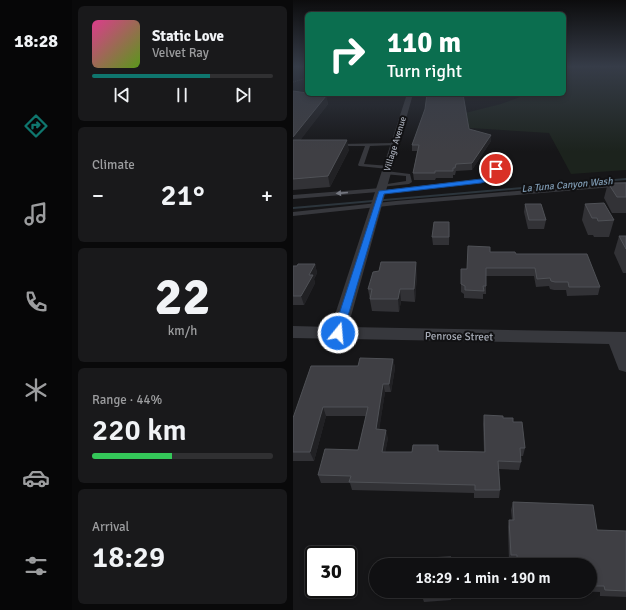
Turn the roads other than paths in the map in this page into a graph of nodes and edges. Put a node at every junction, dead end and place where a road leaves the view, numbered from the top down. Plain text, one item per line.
1 (409, 96) edge
2 (394, 144) junction
3 (332, 145) edge
4 (368, 145) junction
5 (496, 169) dead end
6 (387, 170) junction
7 (626, 184) edge
8 (380, 196) junction
9 (293, 197) edge
10 (293, 214) edge
11 (293, 332) edge
12 (338, 333) junction
13 (621, 338) edge
14 (626, 366) edge

1 - 2 street, Village Avenue
2 - 4 lane
2 - 6 street, Village Avenue
3 - 4 lane
4 - 6 lane
5 - 8 lane
6 - 8 street, Village Avenue
6 - 8 lane
7 - 8 lane
8 -> 9 lane
8 - 10 lane
8 - 12 street, Village Avenue
11 - 12 street, Penrose Street
12 - 13 street, Penrose Street
13 - 14 street

